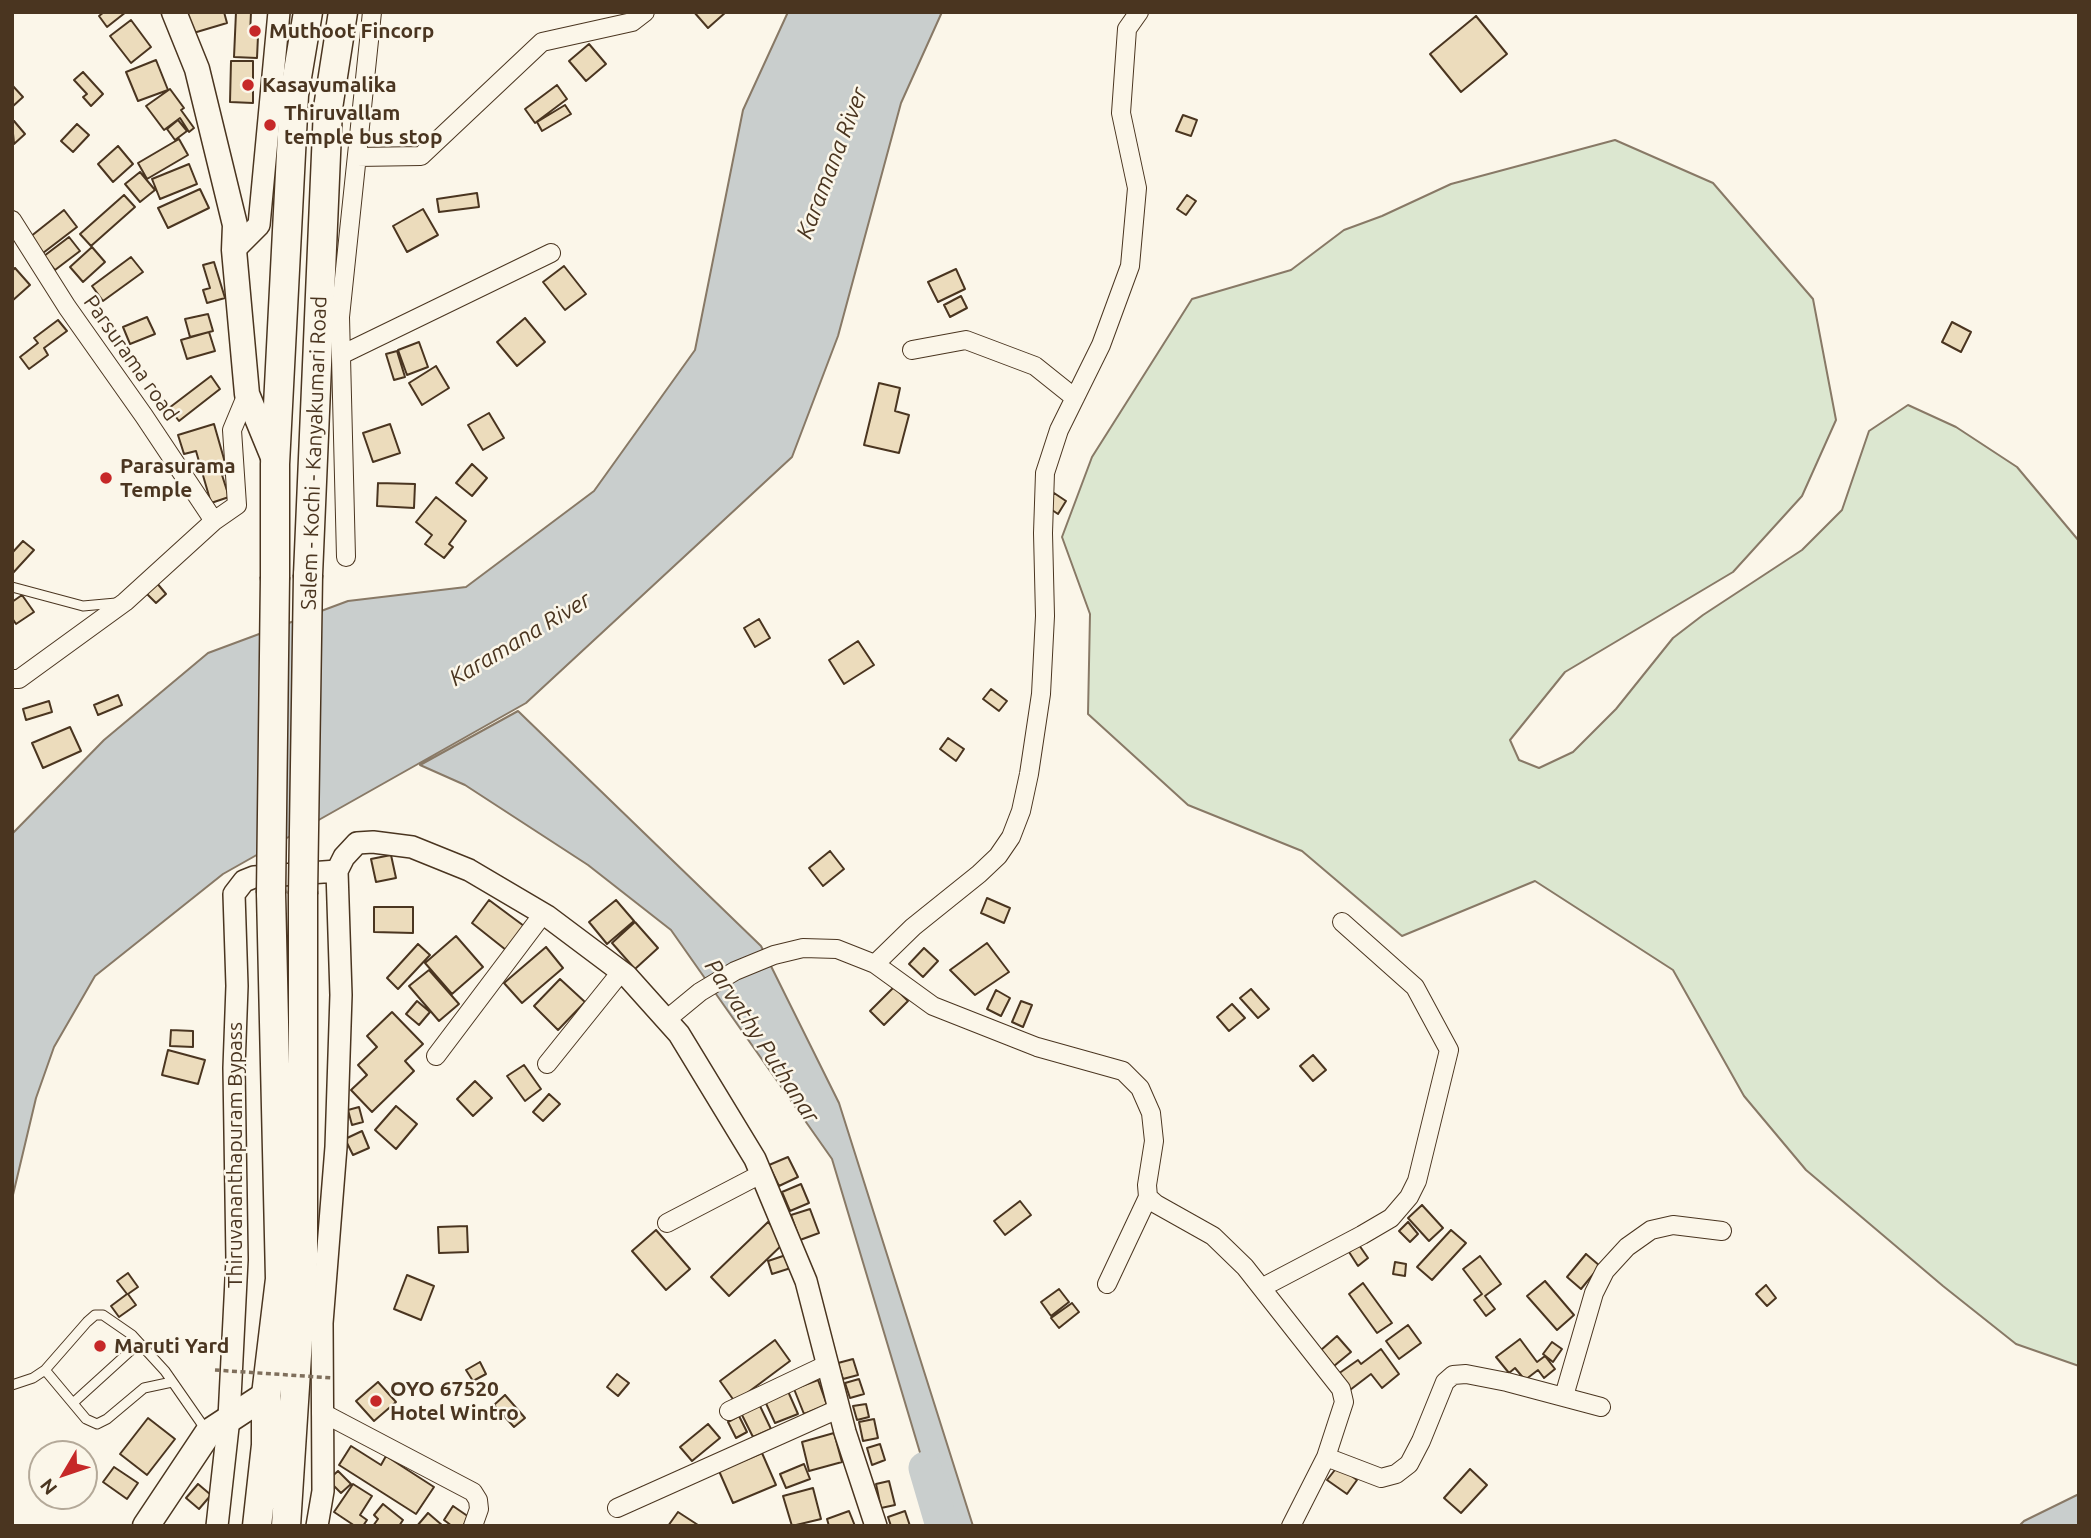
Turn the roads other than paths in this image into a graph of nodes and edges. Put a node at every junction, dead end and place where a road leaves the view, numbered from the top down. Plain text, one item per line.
1 (174, 12) edge
2 (279, 12) edge
3 (308, 12) edge
4 (343, 12) edge
5 (372, 12) edge
6 (645, 12) edge
7 (1139, 12) edge
8 (357, 157) junction
9 (12, 220) edge
10 (234, 250) junction
11 (551, 253) dead end
12 (912, 350) dead end
13 (341, 355) junction
14 (247, 394) junction
15 (1075, 398) junction
16 (275, 464) junction
17 (214, 522) junction
18 (346, 557) dead end
19 (12, 587) edge
20 (125, 602) junction
21 (12, 679) edge
22 (337, 871) junction
23 (543, 914) junction
24 (1342, 922) dead end
25 (876, 964) junction
26 (621, 972) junction
27 (666, 1020) junction
28 (436, 1056) dead end
29 (547, 1064) dead end
30 (761, 1174) junction
31 (1149, 1197) junction
32 (667, 1223) dead end
33 (1722, 1231) dead end
34 (280, 1279) joint
35 (1107, 1284) dead end
36 (1263, 1287) junction
37 (139, 1343) junction
38 (826, 1365) junction
39 (45, 1370) junction
40 (172, 1382) junction
41 (12, 1385) edge
42 (266, 1395) junction
43 (1564, 1396) junction
44 (73, 1403) junction
45 (1601, 1408) dead end
46 (838, 1409) junction
47 (729, 1411) dead end
48 (321, 1412) junction
49 (218, 1426) junction
50 (1326, 1457) junction
51 (617, 1508) dead end
52 (146, 1526) edge
53 (216, 1526) edge
54 (257, 1526) edge
55 (286, 1526) edge
56 (317, 1526) edge
57 (473, 1526) edge
58 (876, 1526) edge
59 (1292, 1526) edge

1 - 10 main road
2 - 10 street
3 - 16 highway, Salem - Kochi - Kanyakumari Road
4 - 55 highway, Salem - Kochi - Kanyakumari Road, bridge
5 - 8 street
6 - 8 street
7 - 15 street
8 - 13 street
9 - 17 street, Parsurama road
10 - 14 main road
11 - 13 street
12 - 15 street
13 - 18 street
14 - 16 main road
14 - 17 street
15 - 25 street
16 - 34 highway, Salem - Kochi - Kanyakumari Road, bridge
17 - 20 street
19 - 20 lane
20 - 21 street
22 - 23 street
22 - 48 street
22 - 49 street, Thiruvananthapuram Bypass
23 - 26 street
23 - 28 street
24 - 36 street
25 - 27 street
25 - 31 street
26 - 27 street
26 - 29 street
27 - 30 street
30 - 32 street
30 - 38 street
31 - 35 street
31 - 36 street
33 - 43 street
34 - 42 highway, Thiruvananthapuram Bypass
36 - 50 street
37 - 39 lane
37 - 40 lane
37 - 44 lane
38 - 46 street
38 - 47 street
39 - 41 lane
39 - 44 lane
40 - 44 lane
40 - 49 lane
42 - 49 main road
42 - 54 highway, Thiruvananthapuram Bypass
43 - 45 street
43 - 50 street
46 - 51 street
46 - 58 street
48 - 56 street
48 - 57 street
49 - 52 main road
49 - 53 street, Thiruvananthapuram Bypass
50 - 59 street

